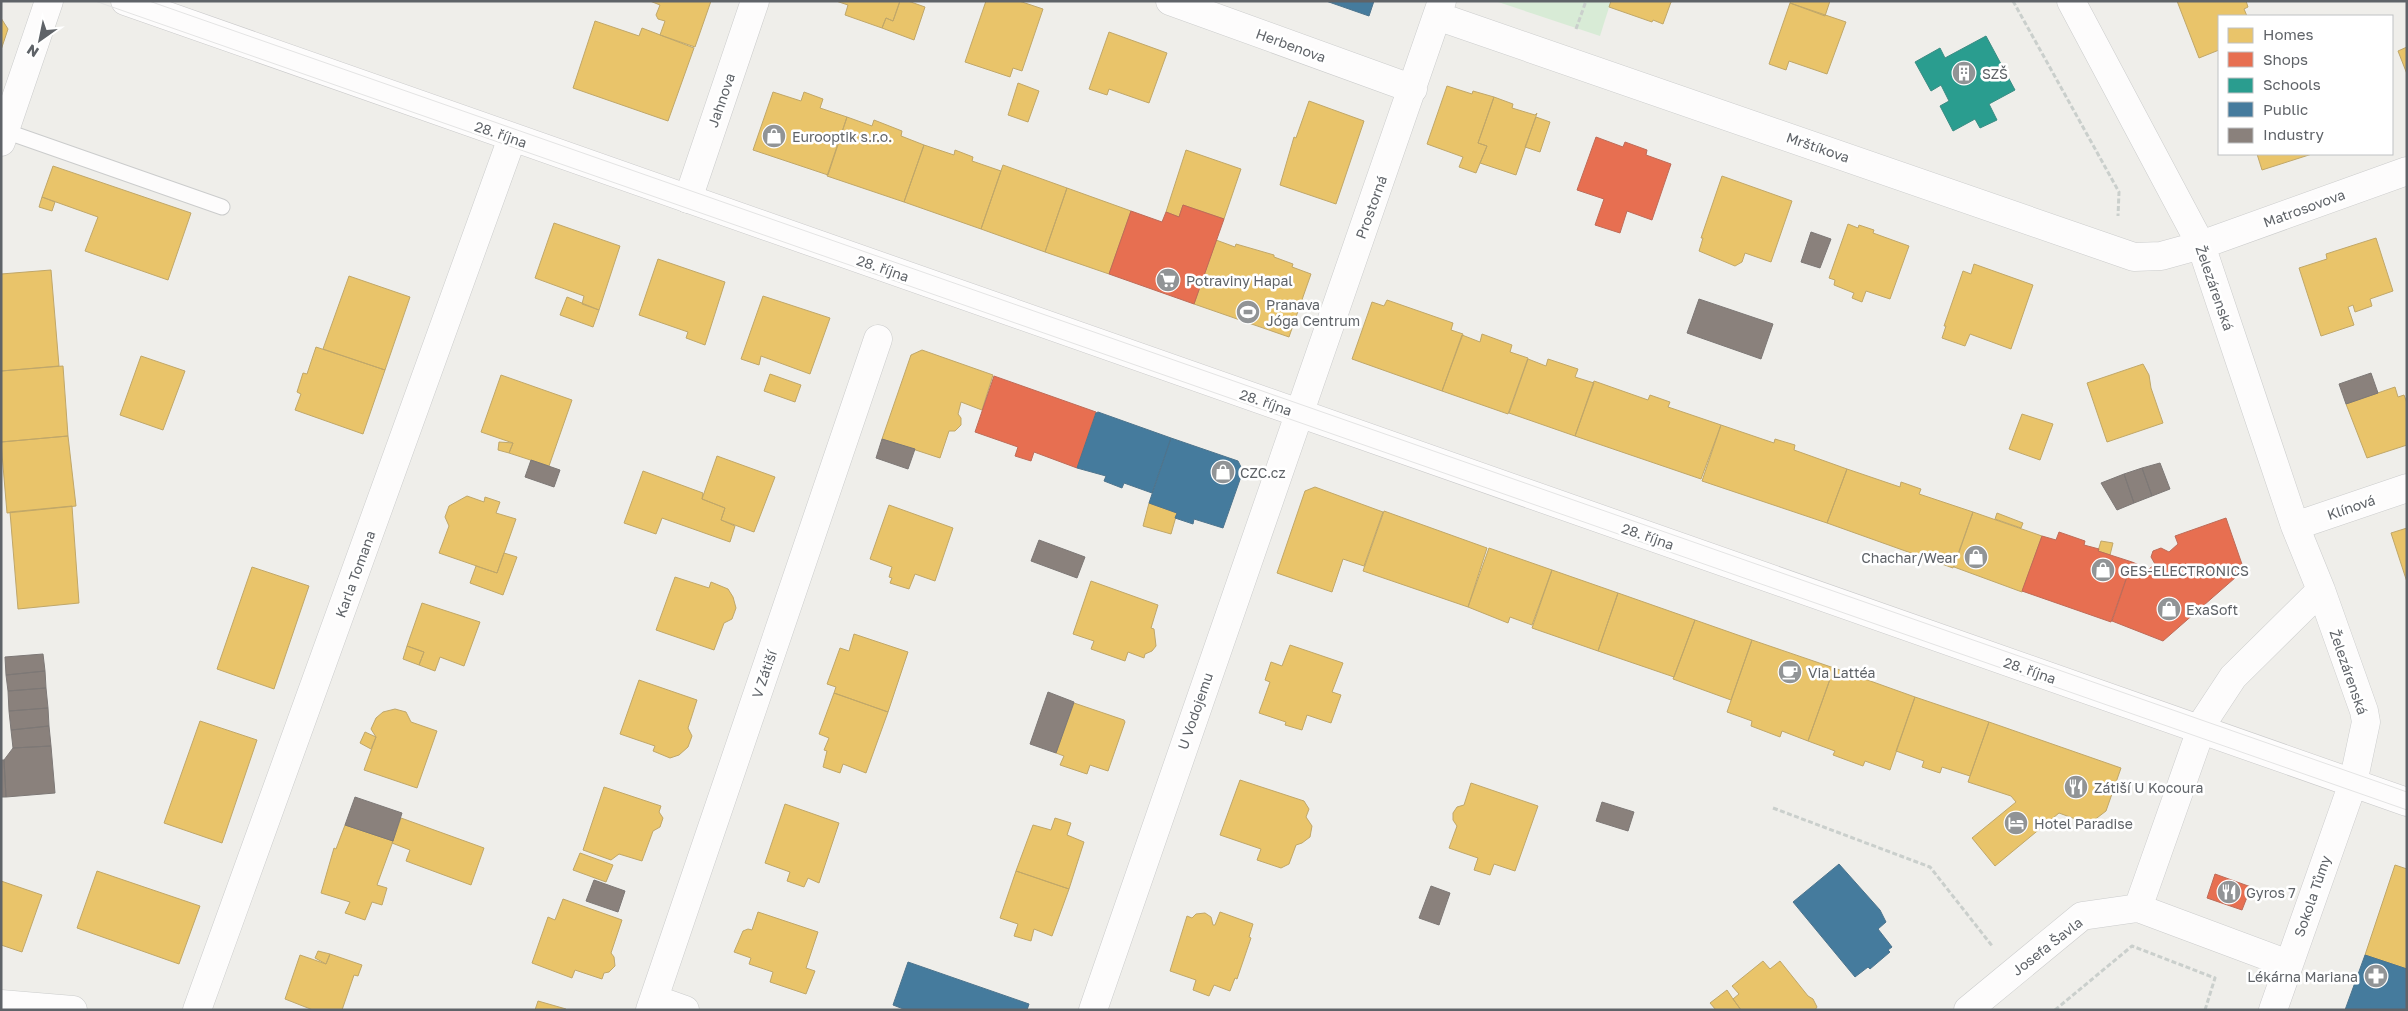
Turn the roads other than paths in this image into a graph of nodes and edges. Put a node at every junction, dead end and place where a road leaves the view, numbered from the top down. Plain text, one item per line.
1 (50, 1) edge
2 (125, 1) edge
3 (755, 1) edge
4 (1170, 1) edge
5 (2071, 1) edge
6 (1440, 9) edge
7 (1413, 89) junction
8 (3, 137) edge
9 (512, 138) junction
10 (2407, 171) edge
11 (688, 199) junction
12 (222, 207) dead end
13 (2201, 245) junction
14 (878, 339) dead end
15 (1298, 413) junction
16 (2407, 488) edge
17 (2295, 526) junction
18 (2321, 590) junction
19 (2201, 729) junction
20 (2353, 783) junction
21 (2407, 802) edge
22 (2138, 908) junction
23 (2288, 964) junction
24 (1, 1004) edge
25 (652, 1004) edge
26 (73, 1010) edge
27 (197, 1010) edge
28 (685, 1010) edge
29 (1093, 1010) edge
30 (1968, 1010) edge
31 (2272, 1010) edge

1 - 8 street
2 - 9 street, 28. října
3 - 11 street, Jahnova
4 - 7 street, Herbenova
5 - 13 street, Železárenská
6 - 7 street, Prostorná
6 - 13 street, Mrštíkova
7 - 15 street, Prostorná
8 - 12 lane
9 - 11 street, 28. října
9 - 27 street, Karla Tomana
10 - 13 street, Matrosovova
11 - 15 street, 28. října
13 - 17 street, Železárenská
14 - 25 street, V Zátiší
15 - 19 street, 28. října
15 - 29 street, U Vodojemu
16 - 17 street, Klínová
17 - 18 street, Železárenská
18 - 19 street
18 - 20 street, Železárenská
19 - 20 street, 28. října
19 - 22 street
20 - 21 street, 28. října
20 - 23 street, Sokola Tůmy
22 - 23 street, Josefa Šavla
22 - 30 street, Josefa Šavla
23 - 31 street, Sokola Tůmy
24 - 26 street
25 - 28 street

